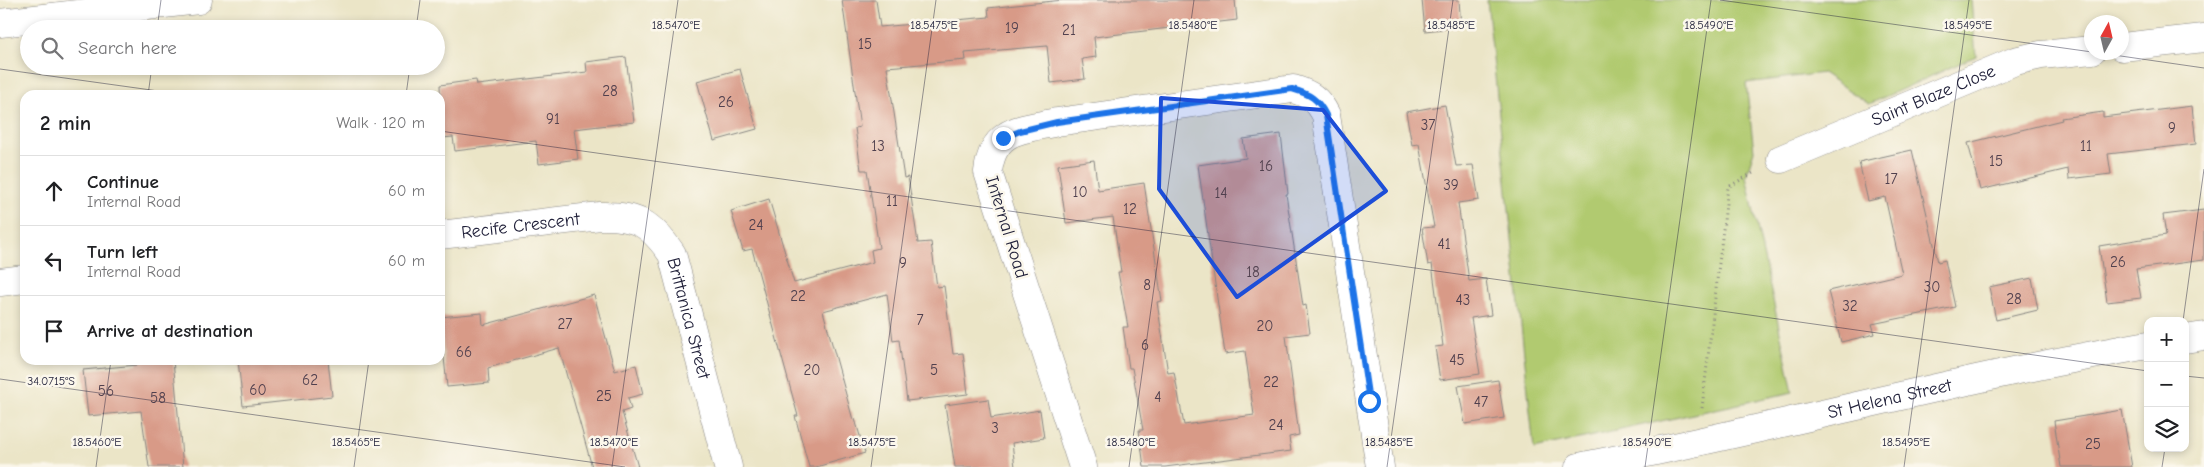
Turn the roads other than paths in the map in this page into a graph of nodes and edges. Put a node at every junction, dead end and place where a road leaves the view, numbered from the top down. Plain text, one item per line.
1 (198, 0) edge
2 (26, 20) edge
3 (20, 21) edge
4 (0, 23) edge
5 (2204, 38) edge
6 (2129, 46) edge
7 (2084, 51) edge
8 (1781, 159) road end
9 (600, 216) joint
10 (445, 234) edge
11 (20, 280) edge
12 (0, 282) edge
13 (2204, 336) edge
14 (2189, 338) edge
15 (2144, 347) edge
16 (1633, 462) edge
17 (728, 467) edge
18 (1083, 467) edge
19 (1380, 467) edge
20 (1579, 467) edge

1 - 2 street
3 - 4 street
5 - 6 street
7 - 8 street, Saint Blaze Close
9 - 10 street, Recife Crescent
9 - 17 street, Brittanica Street
11 - 12 street
13 - 14 street
15 - 16 street, St Helena Street
16 - 20 street, St Helena Street
18 - 19 street, Internal Road

